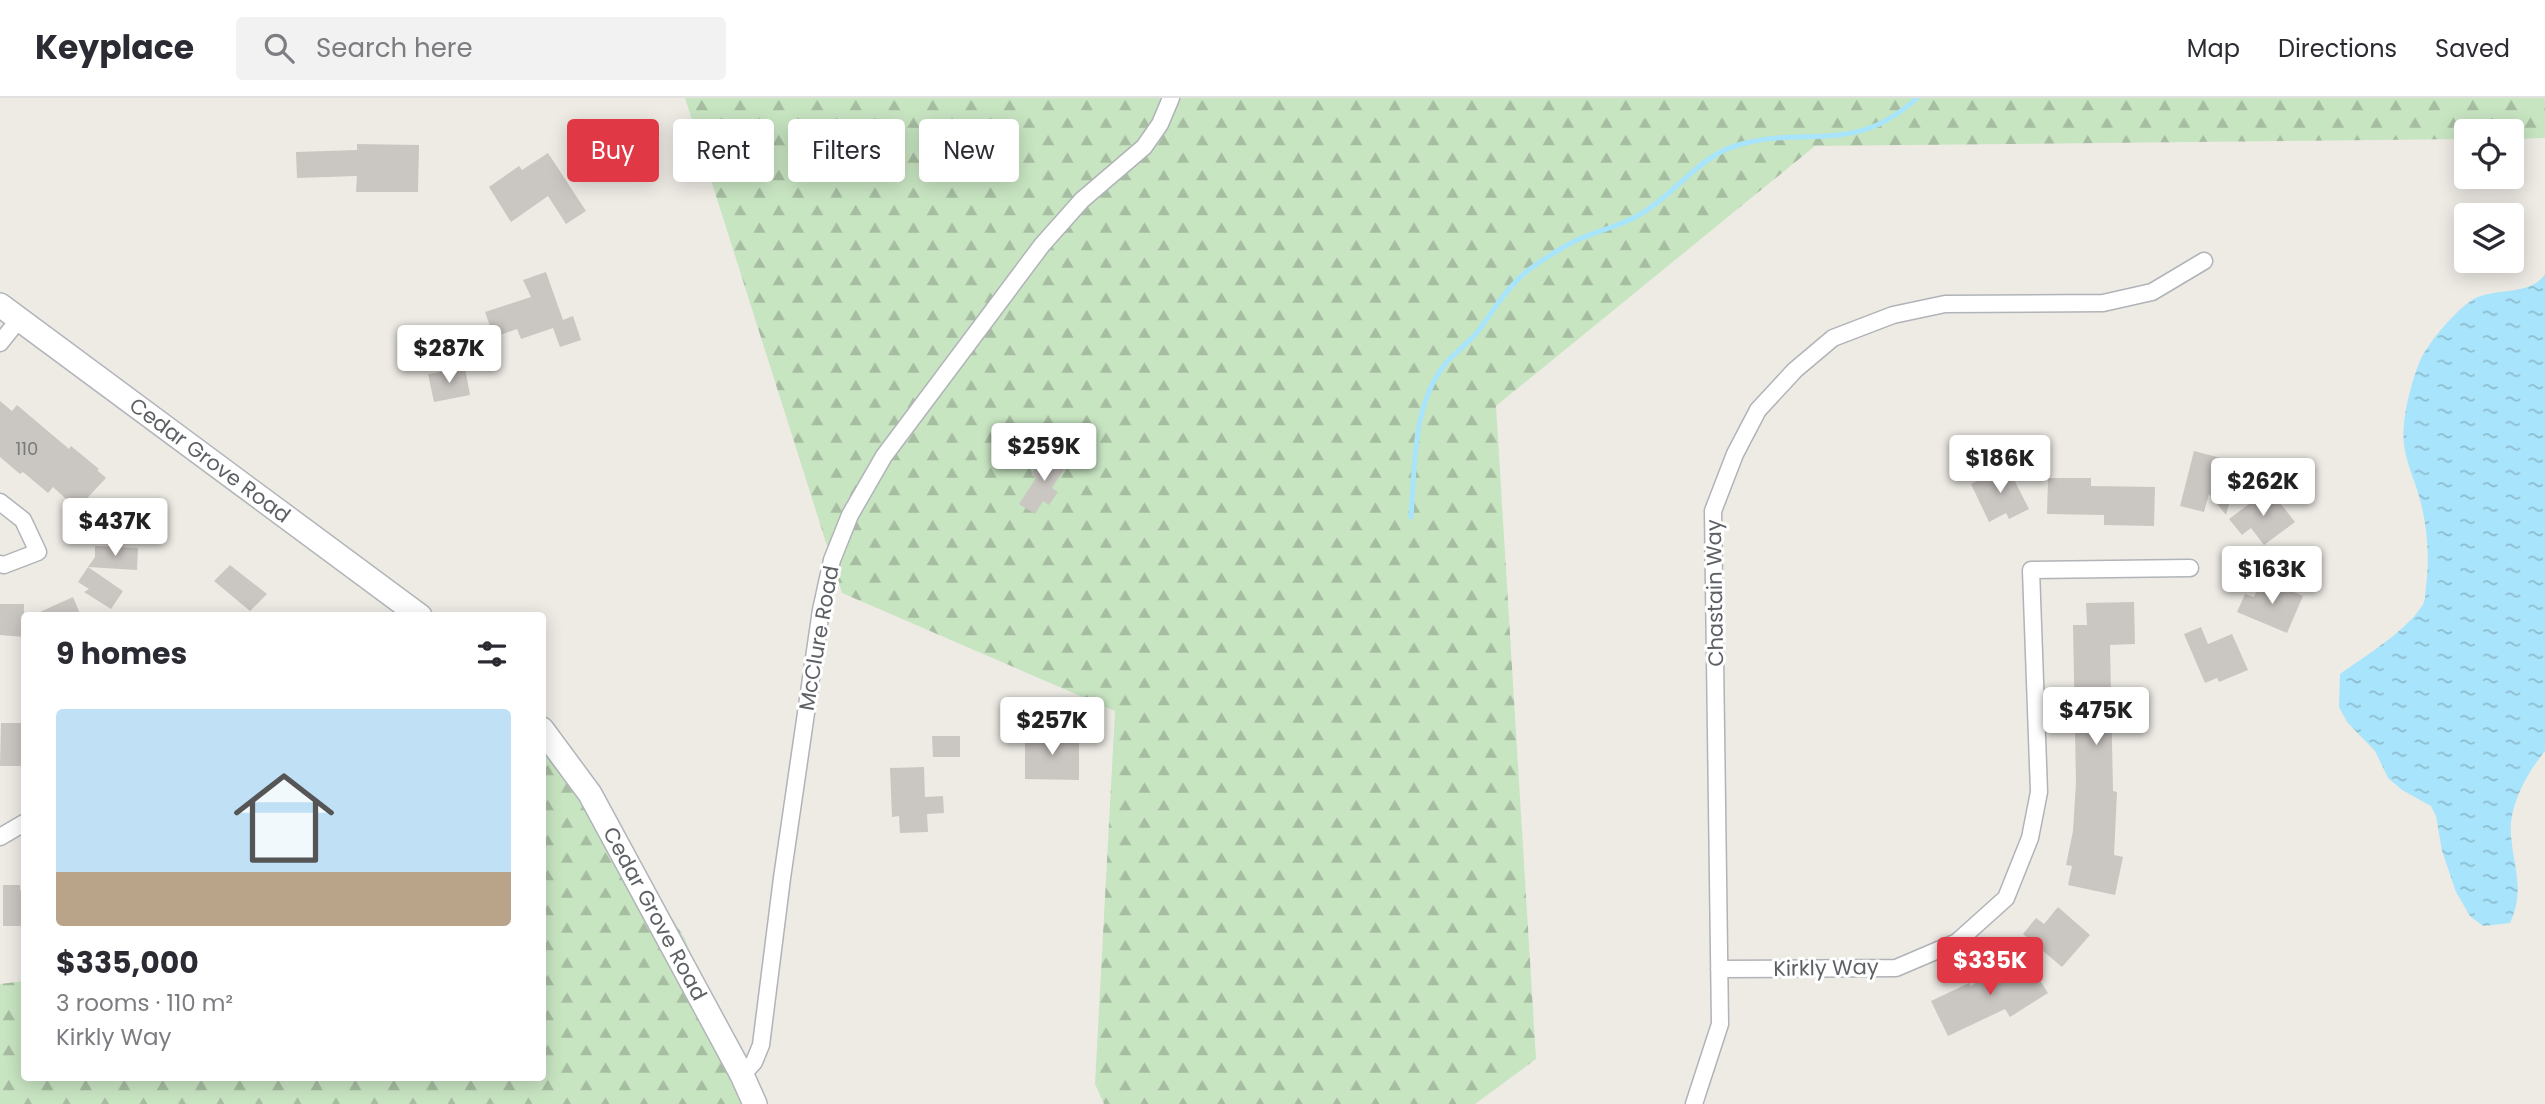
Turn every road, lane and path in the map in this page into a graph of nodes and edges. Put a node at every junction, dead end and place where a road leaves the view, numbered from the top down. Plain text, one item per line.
1 (1171, 98) edge
2 (2204, 261) dead end
3 (0, 305) edge
4 (20, 318) junction
5 (0, 343) edge
6 (0, 502) edge
7 (0, 564) edge
8 (2190, 568) dead end
9 (415, 612) edge
10 (546, 734) edge
11 (21, 825) edge
12 (0, 836) edge
13 (1719, 969) junction
14 (742, 1075) junction
15 (755, 1104) edge
16 (1694, 1104) edge

1 - 14 street, McClure Road
2 - 13 street, Chastain Way
3 - 4 main road, Cedar Grove Road
4 - 5 street
4 - 9 main road, Cedar Grove Road
6 - 7 street
8 - 13 street, Kirkly Way
10 - 14 main road, Cedar Grove Road
11 - 12 street
13 - 16 street, Chastain Way
14 - 15 main road, Cedar Grove Road

